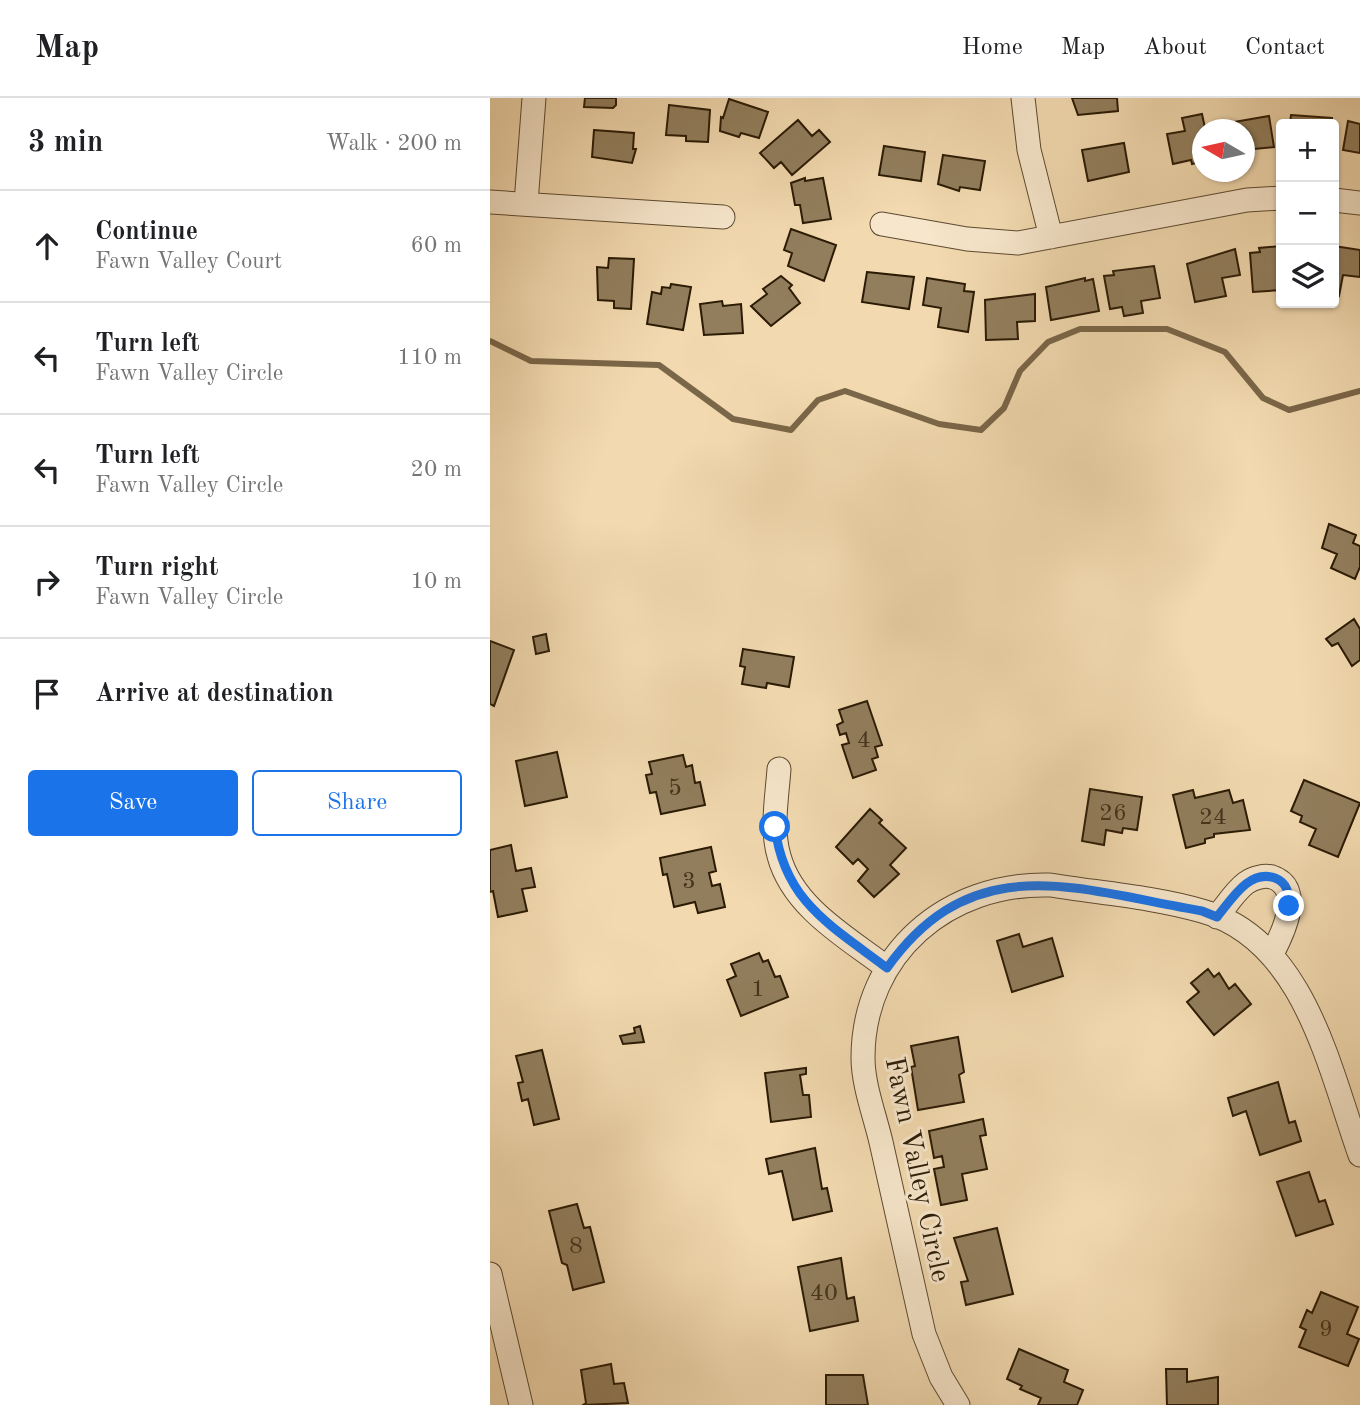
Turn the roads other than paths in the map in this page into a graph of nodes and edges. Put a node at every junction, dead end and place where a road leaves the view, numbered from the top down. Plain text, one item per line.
1 (534, 98) edge
2 (1023, 98) edge
3 (1276, 198) edge
4 (1339, 201) edge
5 (490, 202) edge
6 (1360, 203) edge
7 (526, 204) junction
8 (723, 217) dead end
9 (882, 224) dead end
10 (1051, 237) junction
11 (779, 769) dead end
12 (1217, 917) junction
13 (1272, 954) junction
14 (887, 968) junction
15 (1360, 1155) edge
16 (490, 1274) edge
17 (521, 1405) edge
18 (958, 1405) edge

1 - 7 street
2 - 10 street
3 - 10 street
4 - 6 street
5 - 7 street
7 - 8 street
9 - 10 street
11 - 14 street
12 - 13 street, Fawn Valley Circle
12 - 13 street
12 - 14 street, Fawn Valley Circle
13 - 15 street, Fawn Valley Circle
14 - 18 street, Fawn Valley Circle
16 - 17 street

